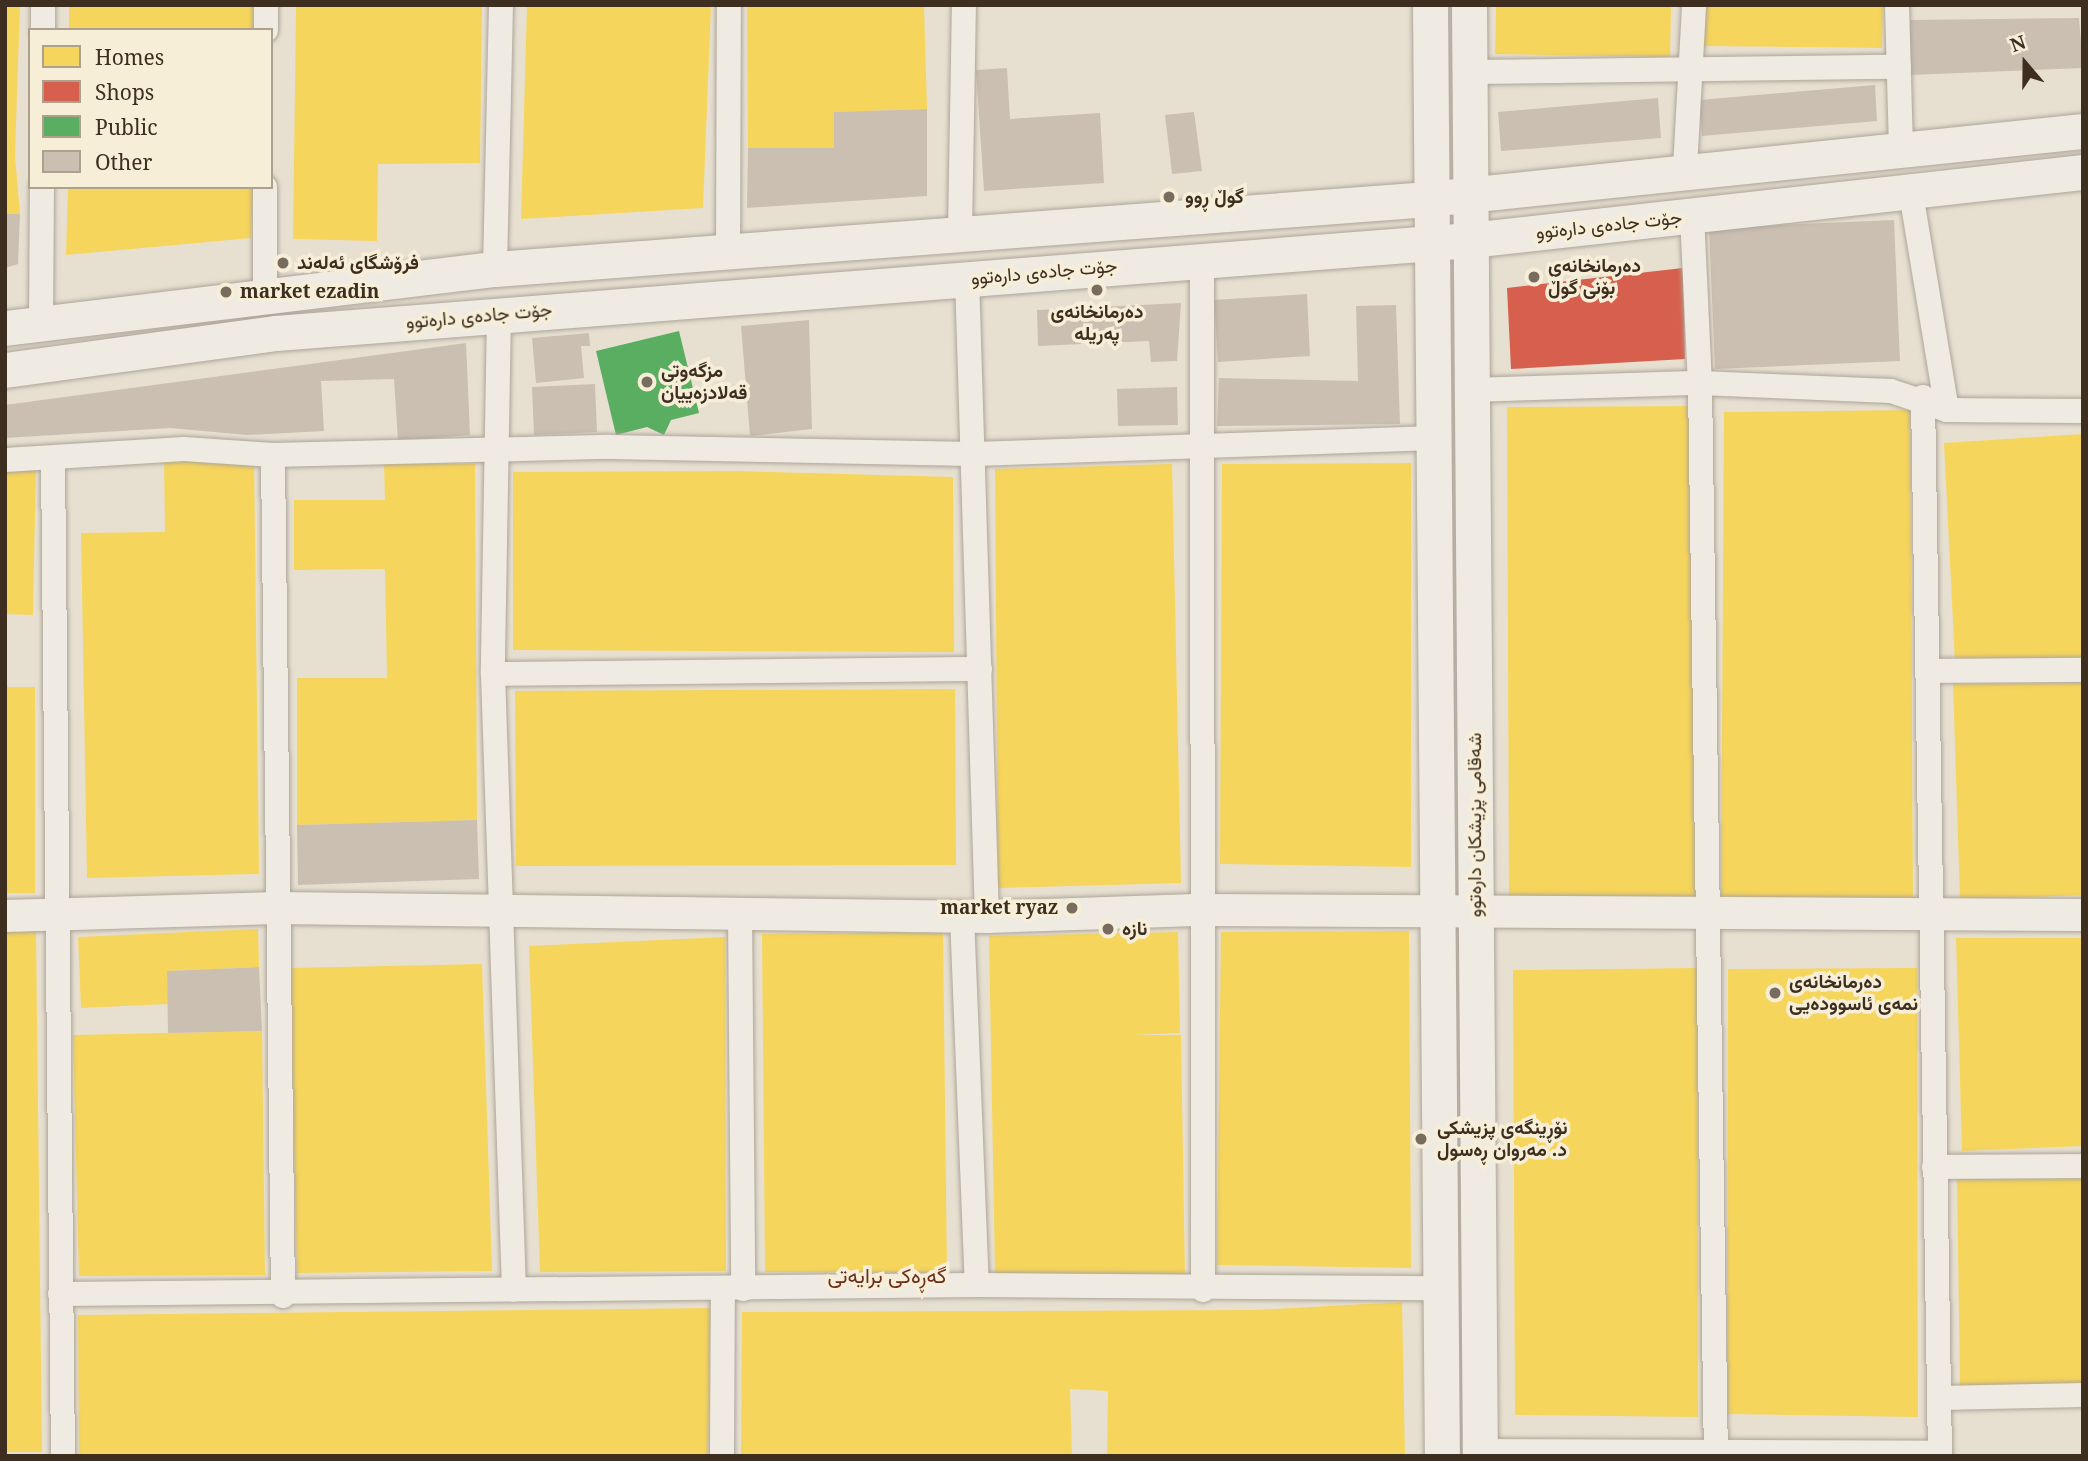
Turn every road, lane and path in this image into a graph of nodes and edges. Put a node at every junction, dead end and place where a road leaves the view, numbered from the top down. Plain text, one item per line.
1 (43, 5) edge
2 (266, 5) edge
3 (501, 5) edge
4 (729, 5) edge
5 (964, 5) edge
6 (1430, 5) edge
7 (1469, 5) edge
8 (1694, 5) edge
9 (1897, 5) edge
10 (1903, 5) edge
11 (43, 28) edge
12 (266, 28) edge
13 (1899, 67) junction
14 (1469, 72) junction
15 (1692, 73) junction
16 (2083, 131) edge
17 (1901, 147) junction
18 (1685, 168) junction
19 (2083, 172) edge
20 (1910, 187) junction
21 (42, 189) edge
22 (265, 189) edge
23 (1469, 195) junction
24 (1428, 199) junction
25 (1692, 215) junction
26 (960, 232) junction
27 (1470, 240) junction
28 (1432, 242) junction
29 (728, 250) junction
30 (1202, 259) junction
31 (495, 269) junction
32 (967, 278) junction
33 (265, 293) junction
34 (499, 314) junction
35 (41, 324) junction
36 (5, 328) edge
37 (5, 370) edge
38 (1700, 383) junction
39 (1471, 390) junction
40 (1923, 397) junction
41 (1947, 410) junction
42 (2083, 411) edge
43 (1437, 438) junction
44 (1199, 442) junction
45 (495, 449) junction
46 (973, 454) junction
47 (273, 455) junction
48 (53, 458) junction
49 (5, 460) edge
50 (980, 669) junction
51 (2083, 670) edge
52 (1931, 671) junction
53 (493, 674) junction
54 (277, 908) junction
55 (1203, 910) junction
56 (740, 912) junction
57 (1434, 912) junction
58 (503, 913) junction
59 (1475, 913) junction
60 (2083, 915) edge
61 (5, 916) edge
62 (1705, 916) junction
63 (53, 917) junction
64 (974, 917) junction
65 (1935, 918) junction
66 (2083, 1166) edge
67 (1934, 1167) junction
68 (977, 1285) junction
69 (1442, 1287) junction
70 (514, 1290) junction
71 (733, 1290) junction
72 (1203, 1290) junction
73 (60, 1294) junction
74 (283, 1296) junction
75 (2083, 1395) edge
76 (1940, 1398) junction
77 (1480, 1453) edge
78 (1940, 1454) edge
79 (62, 1456) edge
80 (722, 1456) edge
81 (1442, 1456) edge
82 (1716, 1456) edge

1 - 11 street
2 - 12 street
3 - 31 street
4 - 29 street
5 - 26 street
6 - 24 main road, شەقامی پزیشکان دارەتوو
7 - 14 main road, شەقامی پزیشکان دارەتوو
8 - 15 street
9 - 10 street
9 - 13 street
13 - 15 street
13 - 17 street
14 - 15 street
14 - 23 main road, شەقامی پزیشکان دارەتوو
15 - 18 street
16 - 17 main road
17 - 18 main road
18 - 23 main road
19 - 20 main road, جۆت جادەی دارەتوو
20 - 25 main road, جۆت جادەی دارەتوو
20 - 41 street
21 - 35 street
22 - 33 street
23 - 24 main road
23 - 27 main road, شەقامی پزیشکان دارەتوو
24 - 26 main road
24 - 28 main road, شەقامی پزیشکان دارەتوو
25 - 27 main road, جۆت جادەی دارەتوو
25 - 38 street
26 - 29 main road
27 - 28 main road, جۆت جادەی دارەتوو
27 - 39 main road, شەقامی پزیشکان دارەتوو
28 - 30 main road, جۆت جادەی دارەتوو
28 - 43 main road, شەقامی پزیشکان دارەتوو
29 - 31 main road
30 - 32 main road, جۆت جادەی دارەتوو
30 - 44 street
31 - 33 main road
32 - 34 main road, جۆت جادەی دارەتوو
32 - 46 street
33 - 35 main road
34 - 37 main road, جۆت جادەی دارەتوو
34 - 45 street
35 - 36 main road
38 - 39 street
38 - 40 street
38 - 62 street
39 - 59 main road, شەقامی پزیشکان دارەتوو
40 - 41 street
40 - 52 street
41 - 42 street
43 - 44 street
43 - 57 main road, شەقامی پزیشکان دارەتوو
44 - 46 street
44 - 55 street
45 - 46 street
45 - 47 street
45 - 53 street
46 - 50 street
47 - 48 street
47 - 54 street
48 - 49 street
48 - 63 street
50 - 53 street
50 - 64 street
51 - 52 street
52 - 65 street
53 - 58 street
54 - 58 street
54 - 63 street
54 - 74 street
55 - 57 street
55 - 64 street
55 - 72 street
56 - 58 street
56 - 64 street
56 - 71 street
57 - 59 street
57 - 69 main road, شەقامی پزیشکان دارەتوو
58 - 70 street
59 - 62 street
59 - 77 main road, شەقامی پزیشکان دارەتوو
60 - 65 street
61 - 63 street
62 - 65 street
62 - 82 street
63 - 73 street
64 - 68 street
65 - 67 street
66 - 67 street
67 - 76 street
68 - 71 street
68 - 72 street
69 - 72 street
69 - 81 main road, شەقامی پزیشکان دارەتوو
70 - 71 street
70 - 74 street
71 - 80 street
73 - 74 street
73 - 79 street
75 - 76 street
76 - 78 street
77 - 82 street
78 - 82 street

